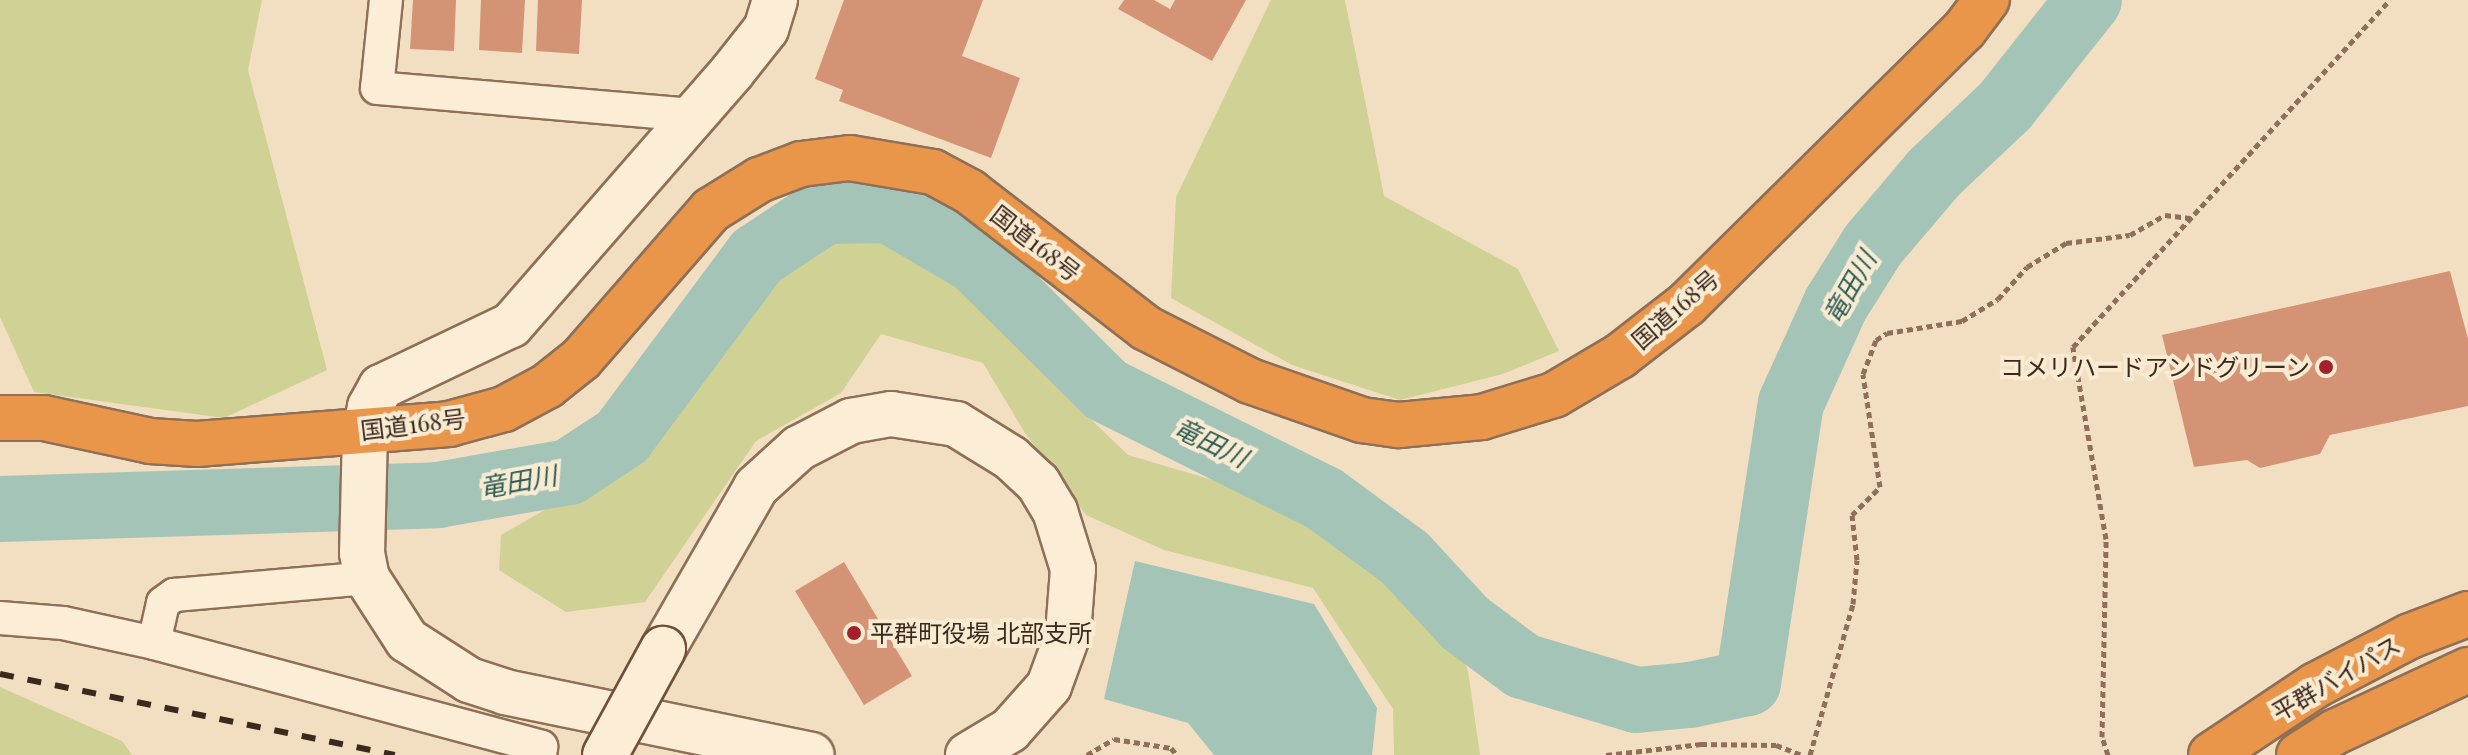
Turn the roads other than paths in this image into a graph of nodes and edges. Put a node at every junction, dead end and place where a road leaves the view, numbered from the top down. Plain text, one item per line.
1 (386, 0) edge
2 (775, 0) edge
3 (1987, 0) edge
4 (694, 115) junction
5 (0, 418) edge
6 (364, 448) junction
7 (364, 566) junction
8 (2468, 614) edge
9 (0, 618) edge
10 (154, 643) junction
11 (2468, 670) edge
12 (529, 748) edge
13 (605, 755) edge
14 (812, 755) edge
15 (968, 755) edge
16 (2211, 755) edge
17 (2299, 755) edge

1 - 4 street
2 - 4 street
3 - 6 highway, 国道168号
4 - 6 street
5 - 6 highway, 国道168号
6 - 7 street
7 - 10 street
7 - 14 street
8 - 16 highway, 平群バイパス
9 - 10 street
10 - 12 street
11 - 17 highway, 平群バイパス
13 - 15 street, bridge

